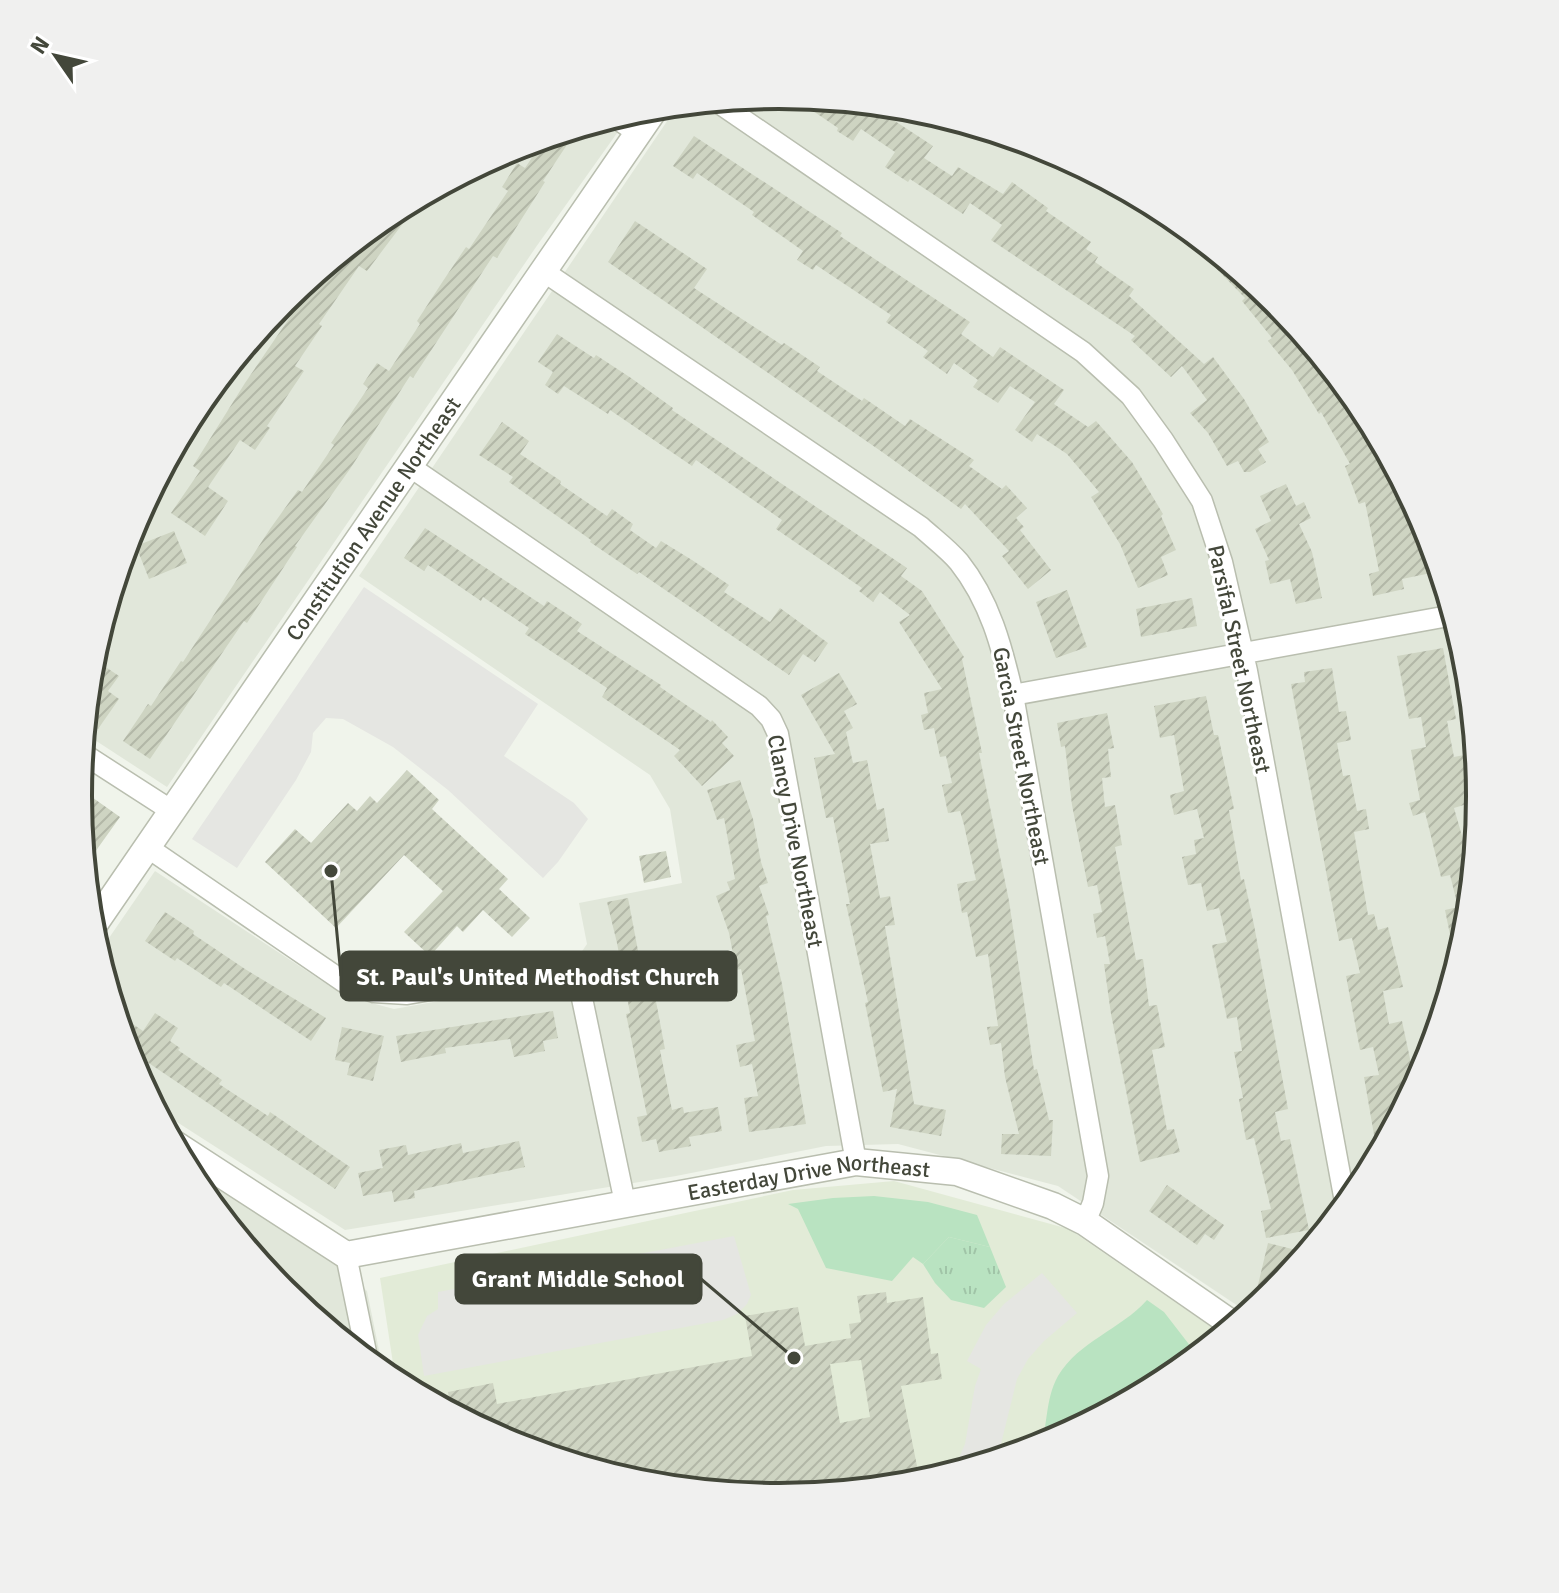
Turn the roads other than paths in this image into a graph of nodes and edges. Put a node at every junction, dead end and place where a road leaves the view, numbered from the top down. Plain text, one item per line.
1 (730, 111) edge
2 (646, 122) edge
3 (628, 126) edge
4 (638, 133) junction
5 (543, 271) junction
6 (409, 466) junction
7 (1443, 617) edge
8 (1244, 655) junction
9 (1013, 695) junction
10 (93, 760) edge
11 (172, 811) junction
12 (147, 847) junction
13 (102, 913) edge
14 (195, 1157) edge
15 (856, 1162) junction
16 (1343, 1190) edge
17 (625, 1203) junction
18 (1085, 1222) junction
19 (346, 1255) junction
20 (1225, 1319) edge
21 (364, 1344) edge

1 - 8 street, Parsifal Street Northeast
2 - 4 street, Constitution Avenue Northeast
3 - 4 street
4 - 5 street, Constitution Avenue Northeast
5 - 6 street, Constitution Avenue Northeast
5 - 9 street, Garcia Street Northeast
6 - 11 street, Constitution Avenue Northeast
6 - 15 street, Clancy Drive Northeast
7 - 8 street
8 - 9 street
8 - 16 street, Parsifal Street Northeast
9 - 18 street, Garcia Street Northeast
10 - 11 street
11 - 12 street, Constitution Avenue Northeast
12 - 13 street, Constitution Avenue Northeast
12 - 17 street
14 - 19 street
15 - 17 street, Easterday Drive Northeast
15 - 18 street, Easterday Drive Northeast
17 - 19 street, Easterday Drive Northeast
18 - 20 street, Easterday Drive Northeast
19 - 21 street

